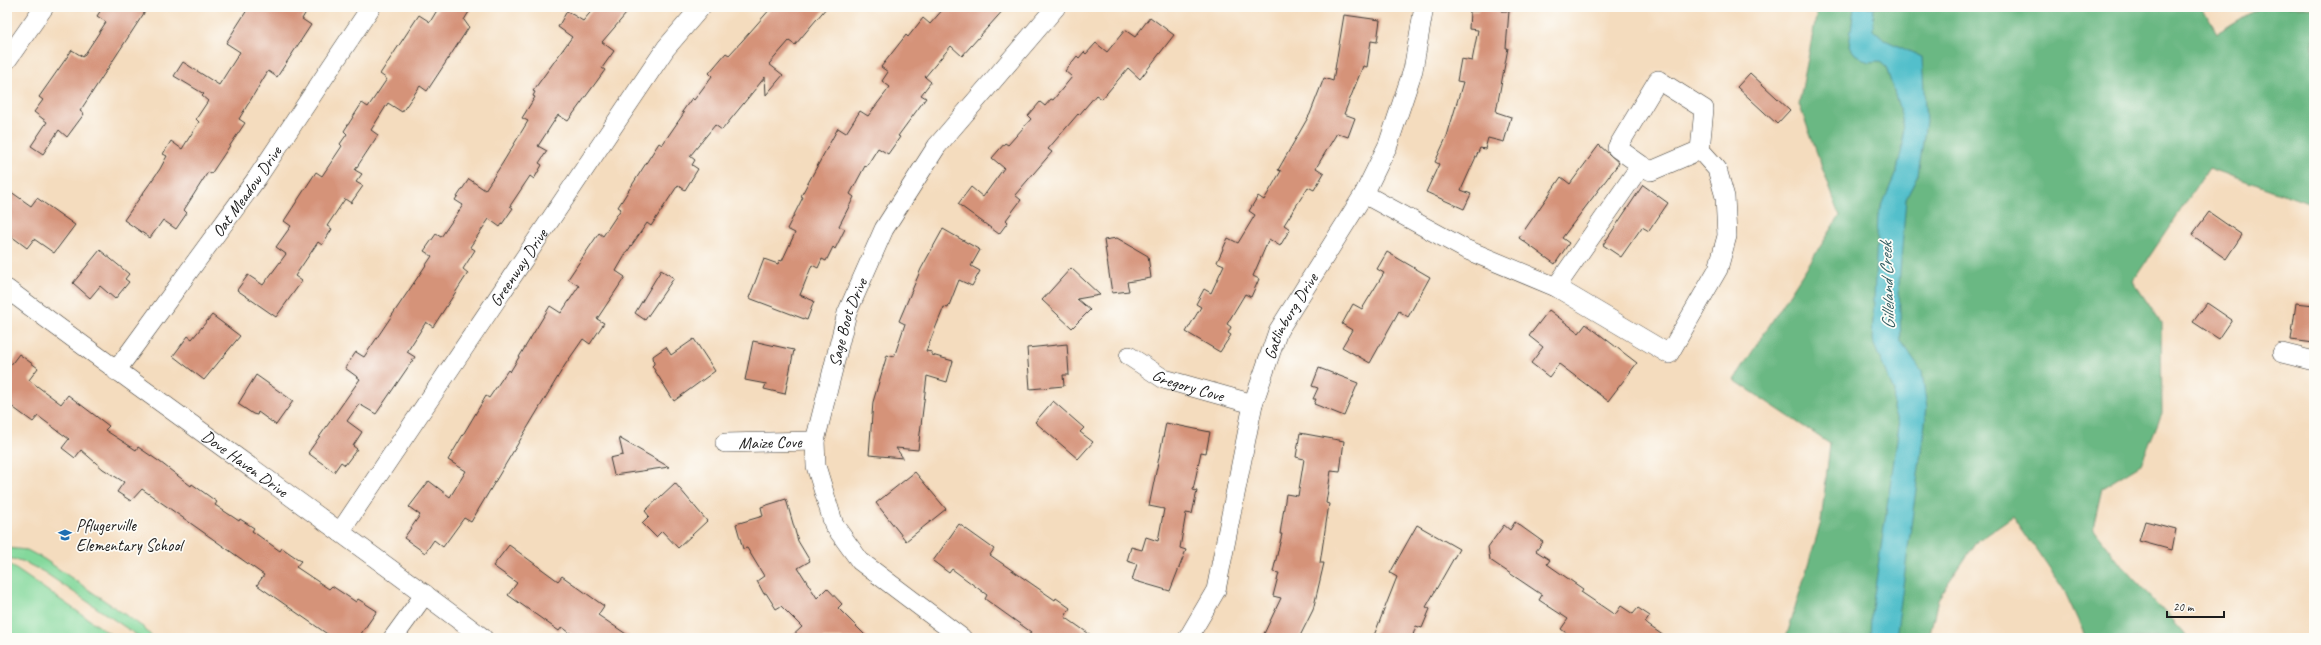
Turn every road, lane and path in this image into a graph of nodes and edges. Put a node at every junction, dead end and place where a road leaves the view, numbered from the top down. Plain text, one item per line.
1 (44, 7) edge
2 (371, 7) edge
3 (701, 7) edge
4 (1056, 7) edge
5 (1424, 7) edge
6 (7, 60) edge
7 (1700, 150) junction
8 (1641, 165) junction
9 (1364, 194) junction
10 (1556, 287) junction
11 (7, 289) edge
12 (2282, 353) dead end
13 (1129, 356) dead end
14 (2314, 361) edge
15 (116, 371) junction
16 (1253, 404) junction
17 (815, 441) junction
18 (725, 443) dead end
19 (340, 532) junction
20 (425, 594) junction
21 (393, 638) edge
22 (483, 638) edge
23 (962, 638) edge
24 (1188, 638) edge

1 - 6 street
2 - 15 street, Oat Meadow Drive
3 - 19 street, Greenway Drive
4 - 17 street, Sage Boot Drive
5 - 9 street, Gatlinburg Drive
7 - 8 street
7 - 8 street
7 - 10 street
8 - 10 street
9 - 10 street
9 - 16 street, Gatlinburg Drive
11 - 15 street, Dove Haven Drive
12 - 14 street
13 - 16 street, Gregory Cove
15 - 19 street, Dove Haven Drive
16 - 24 street, Gatlinburg Drive
17 - 18 street, Maize Cove
17 - 23 street, Sage Boot Drive
19 - 20 street, Dove Haven Drive
20 - 21 street
20 - 22 street, Dove Haven Drive

